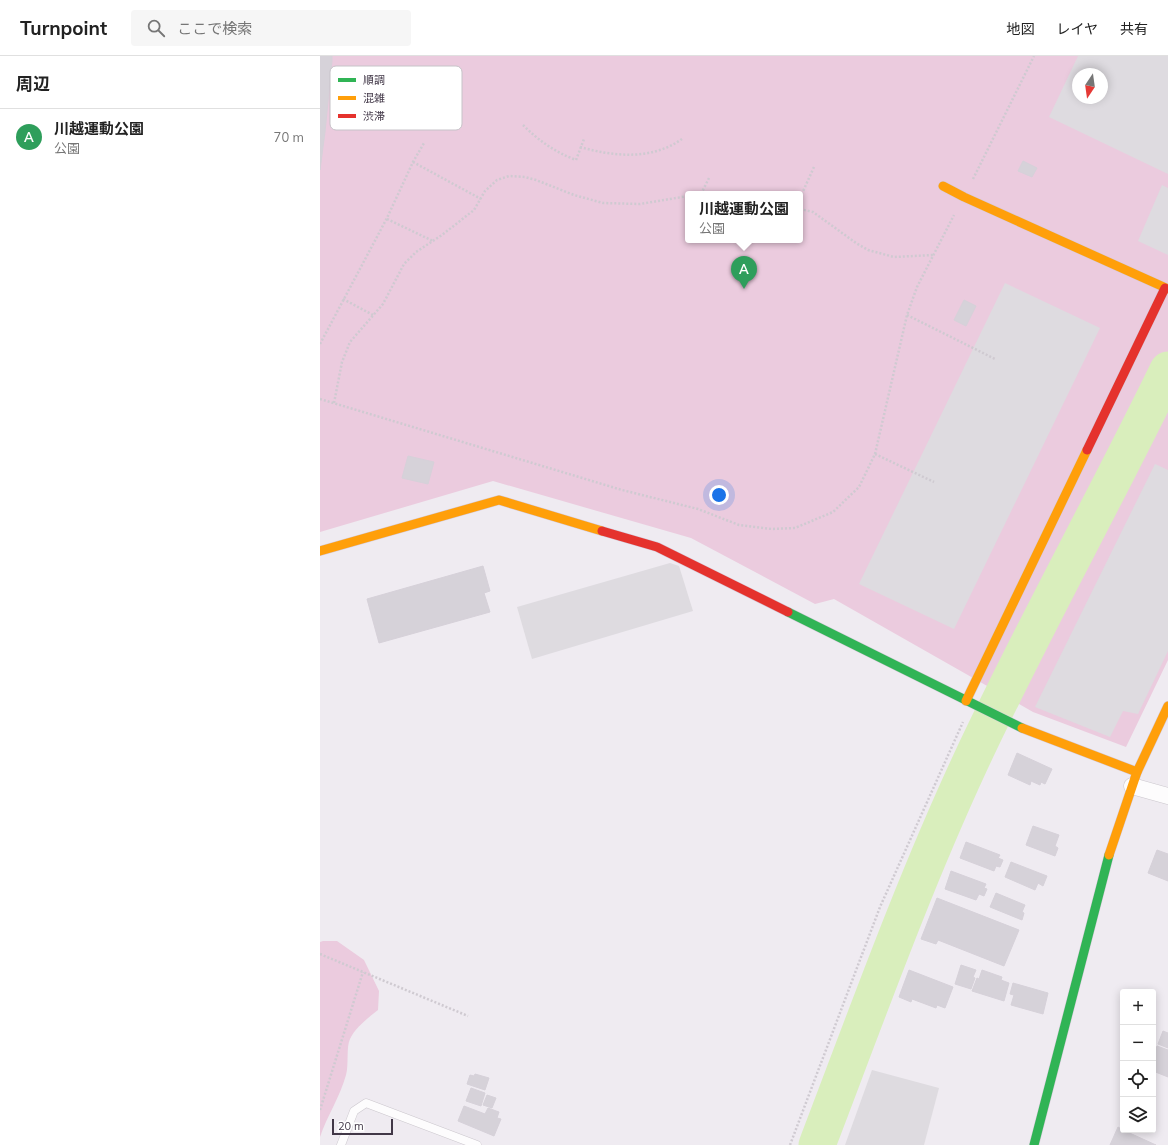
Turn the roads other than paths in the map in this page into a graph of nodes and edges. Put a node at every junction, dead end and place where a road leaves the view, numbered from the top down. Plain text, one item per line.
1 (943, 186) dead end
2 (1166, 289) edge
3 (320, 551) edge
4 (972, 704) junction
5 (1168, 706) edge
6 (1134, 779) junction
7 (1168, 796) edge
8 (341, 1145) edge
9 (477, 1145) edge
10 (1034, 1145) edge

1 - 2 street
2 - 4 street
3 - 4 street
4 - 6 street
5 - 6 street
6 - 7 street
6 - 10 street
8 - 9 lane

